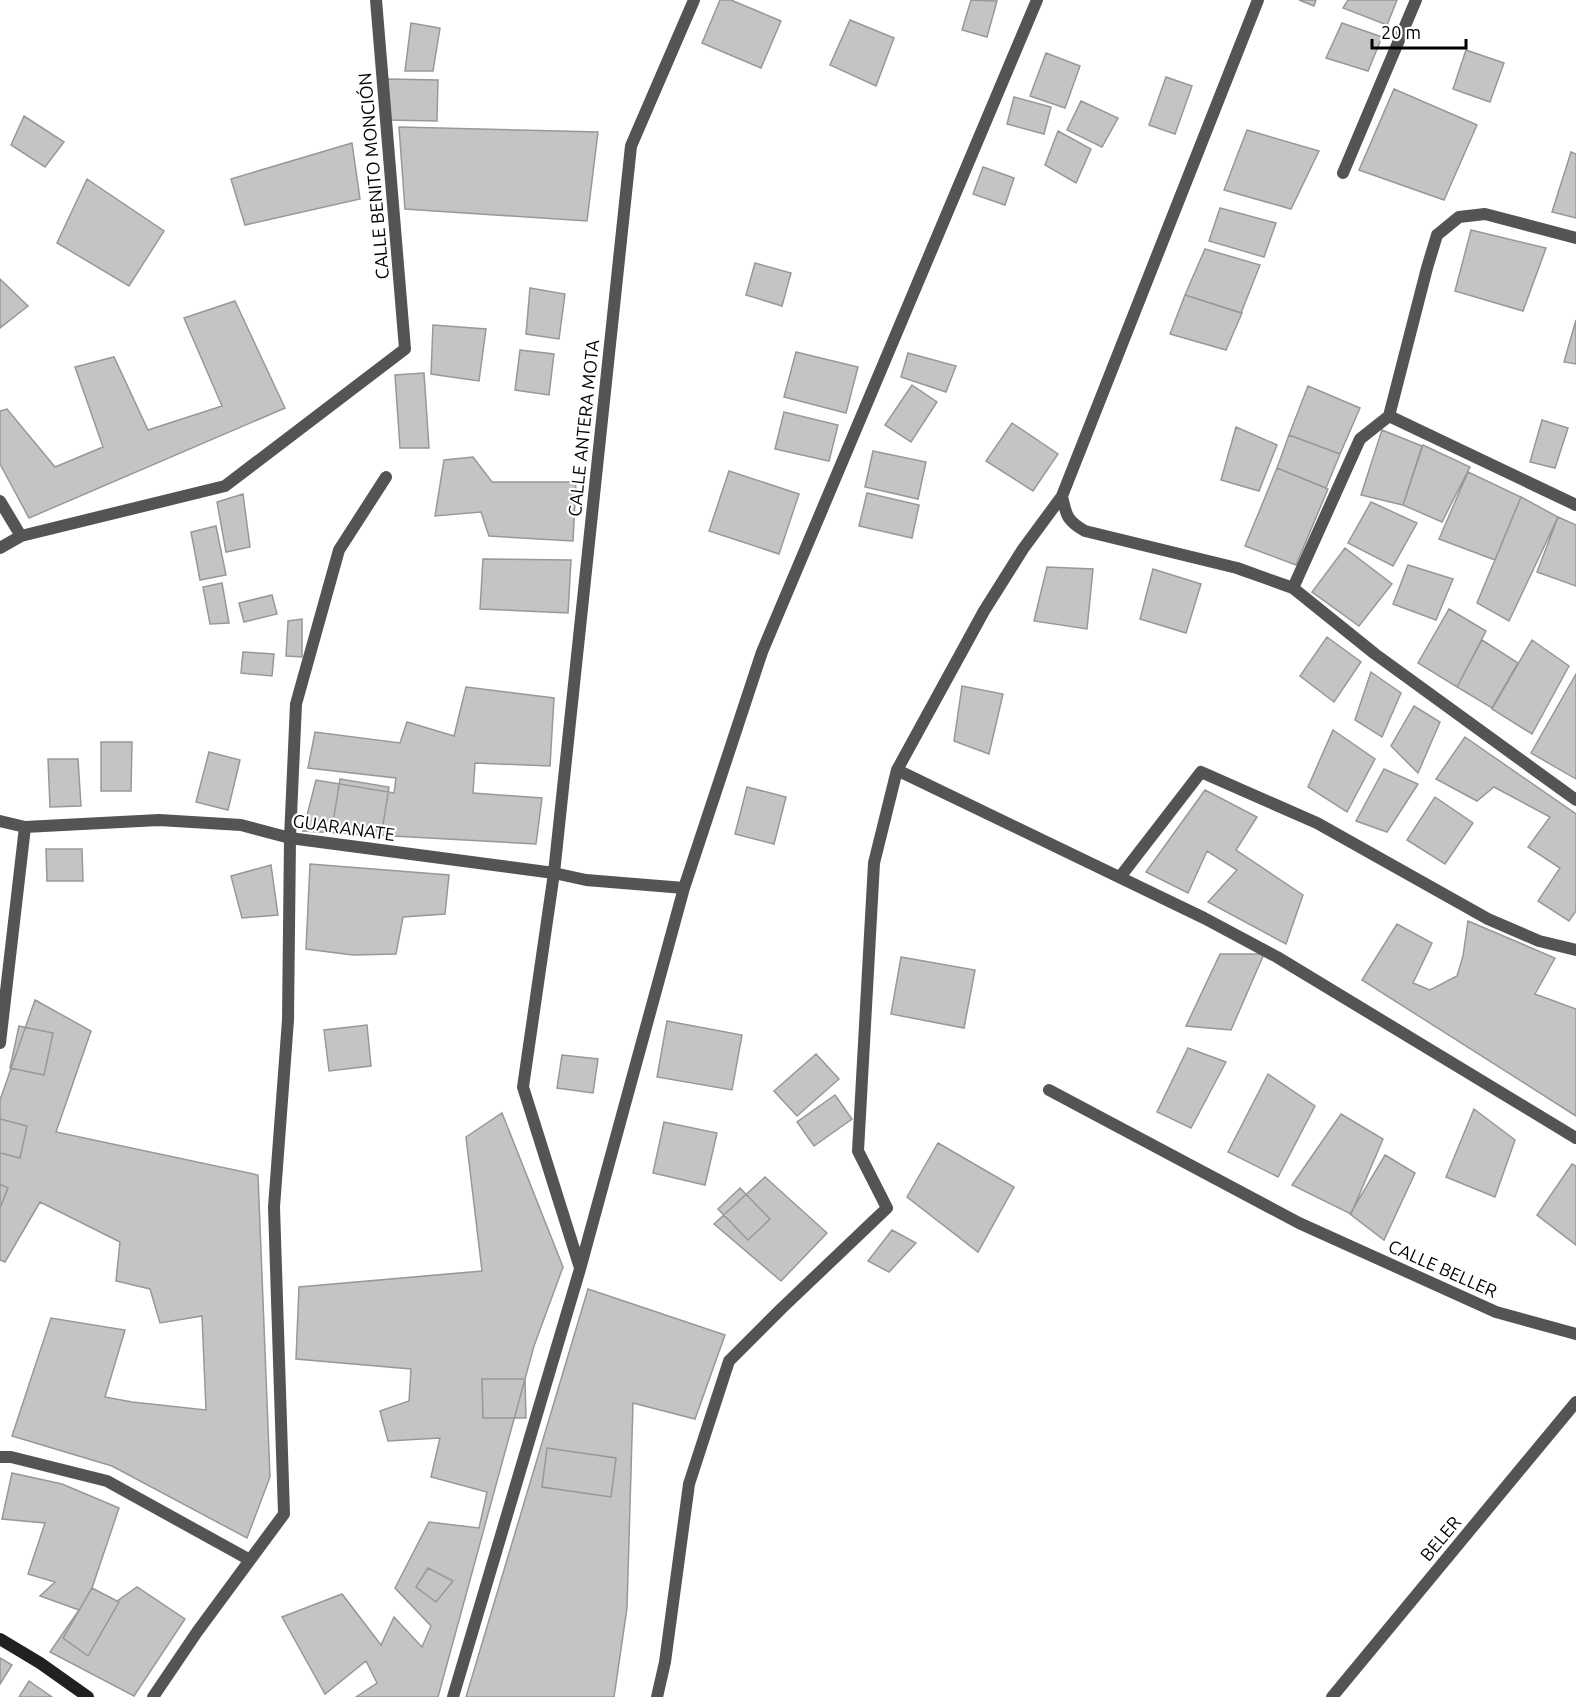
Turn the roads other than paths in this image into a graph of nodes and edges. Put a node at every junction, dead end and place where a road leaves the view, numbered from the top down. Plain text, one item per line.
1 (376, 0) edge
2 (693, 0) edge
3 (1037, 0) edge
4 (1258, 0) edge
5 (1416, 0) edge
6 (1343, 173) dead end
7 (1576, 238) edge
8 (1389, 417) junction
9 (386, 477) dead end
10 (1062, 496) junction
11 (0, 501) edge
12 (1576, 506) edge
13 (21, 536) junction
14 (0, 548) edge
15 (1293, 588) junction
16 (897, 770) junction
17 (1576, 800) edge
18 (0, 821) edge
19 (25, 827) junction
20 (290, 838) junction
21 (554, 873) junction
22 (1120, 877) junction
23 (684, 888) junction
24 (1576, 950) edge
25 (0, 1043) edge
26 (1049, 1090) dead end
27 (1576, 1138) edge
28 (580, 1269) junction
29 (1576, 1334) edge
30 (1576, 1402) edge
31 (0, 1457) edge
32 (250, 1560) junction
33 (0, 1639) edge
34 (88, 1697) edge
35 (153, 1697) edge
36 (453, 1697) edge
37 (657, 1697) edge
38 (1332, 1697) edge

1 - 13 street, CALLE BENITO MONCIÓN
2 - 21 street, CALLE ANTERA MOTA
3 - 23 street
4 - 10 street
5 - 6 street
7 - 8 street
8 - 12 street
8 - 15 street
9 - 20 street
10 - 15 street
10 - 16 street
11 - 13 street
13 - 14 street
15 - 17 street
16 - 22 street
16 - 37 street
18 - 19 street, GUARANATE
19 - 20 street, GUARANATE
19 - 25 street
20 - 21 street, GUARANATE
20 - 32 street
21 - 23 street, GUARANATE
21 - 28 street, CALLE ANTERA MOTA
22 - 24 street
22 - 27 street
23 - 28 street
26 - 29 street, CALLE BELLER
28 - 36 street
30 - 38 street, BELER
31 - 32 street
32 - 35 street
33 - 34 main road

